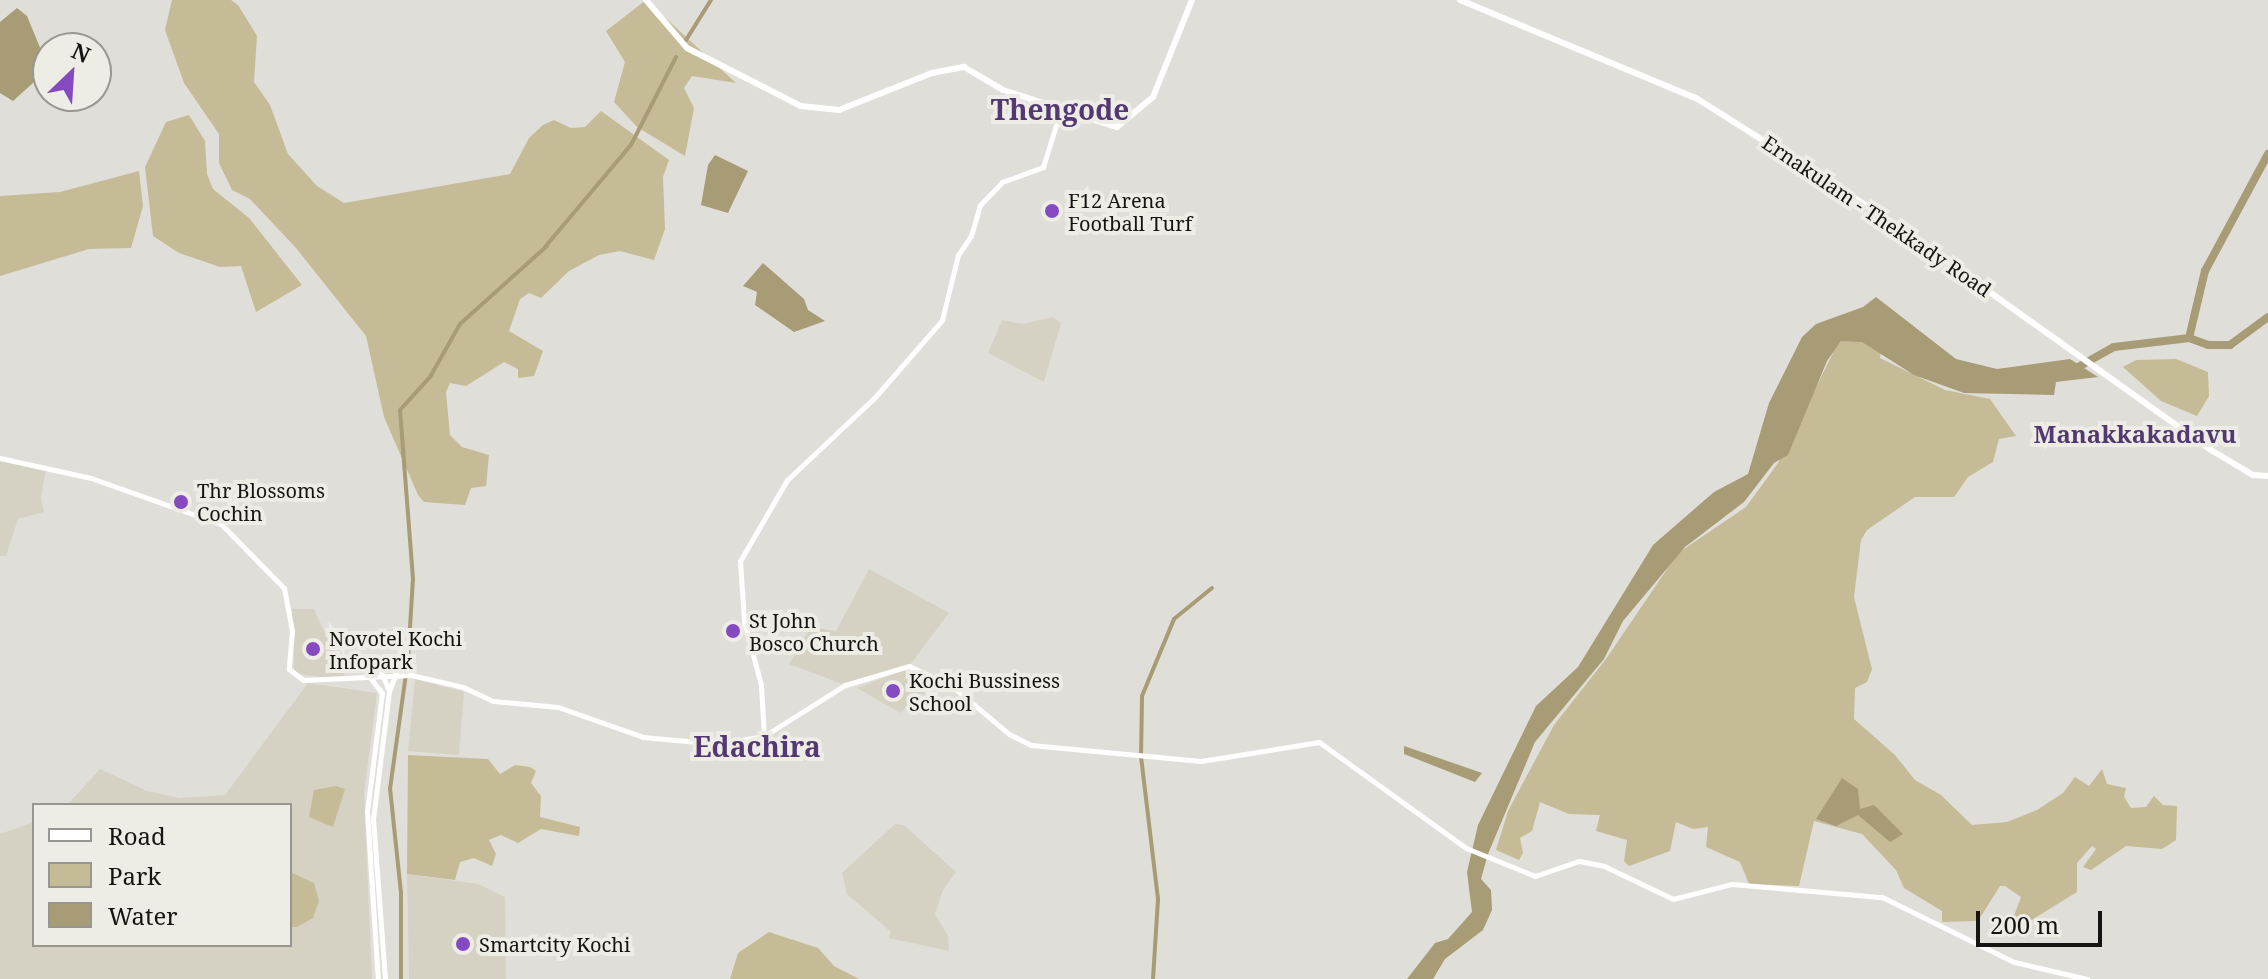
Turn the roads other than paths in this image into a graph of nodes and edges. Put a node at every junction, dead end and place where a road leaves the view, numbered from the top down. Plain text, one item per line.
1 (646, 0) edge
2 (1192, 0) edge
3 (1460, 0) edge
4 (1060, 112) junction
5 (0, 458) edge
6 (2268, 476) edge
7 (381, 672) junction
8 (397, 673) junction
9 (365, 674) junction
10 (389, 691) junction
11 (764, 736) junction
12 (376, 771) junction
13 (378, 979) edge
14 (385, 979) edge
15 (2087, 979) edge

1 - 4 main road
2 - 4 main road
3 - 6 main road, Ernakulam - Thekkady Road
4 - 11 main road
5 - 9 main road
7 - 8 main road
7 - 9 main road
7 - 10 main road
8 - 10 main road
8 - 11 main road
9 - 12 main road
10 - 12 main road
11 - 15 main road
12 - 13 main road
12 - 14 main road

